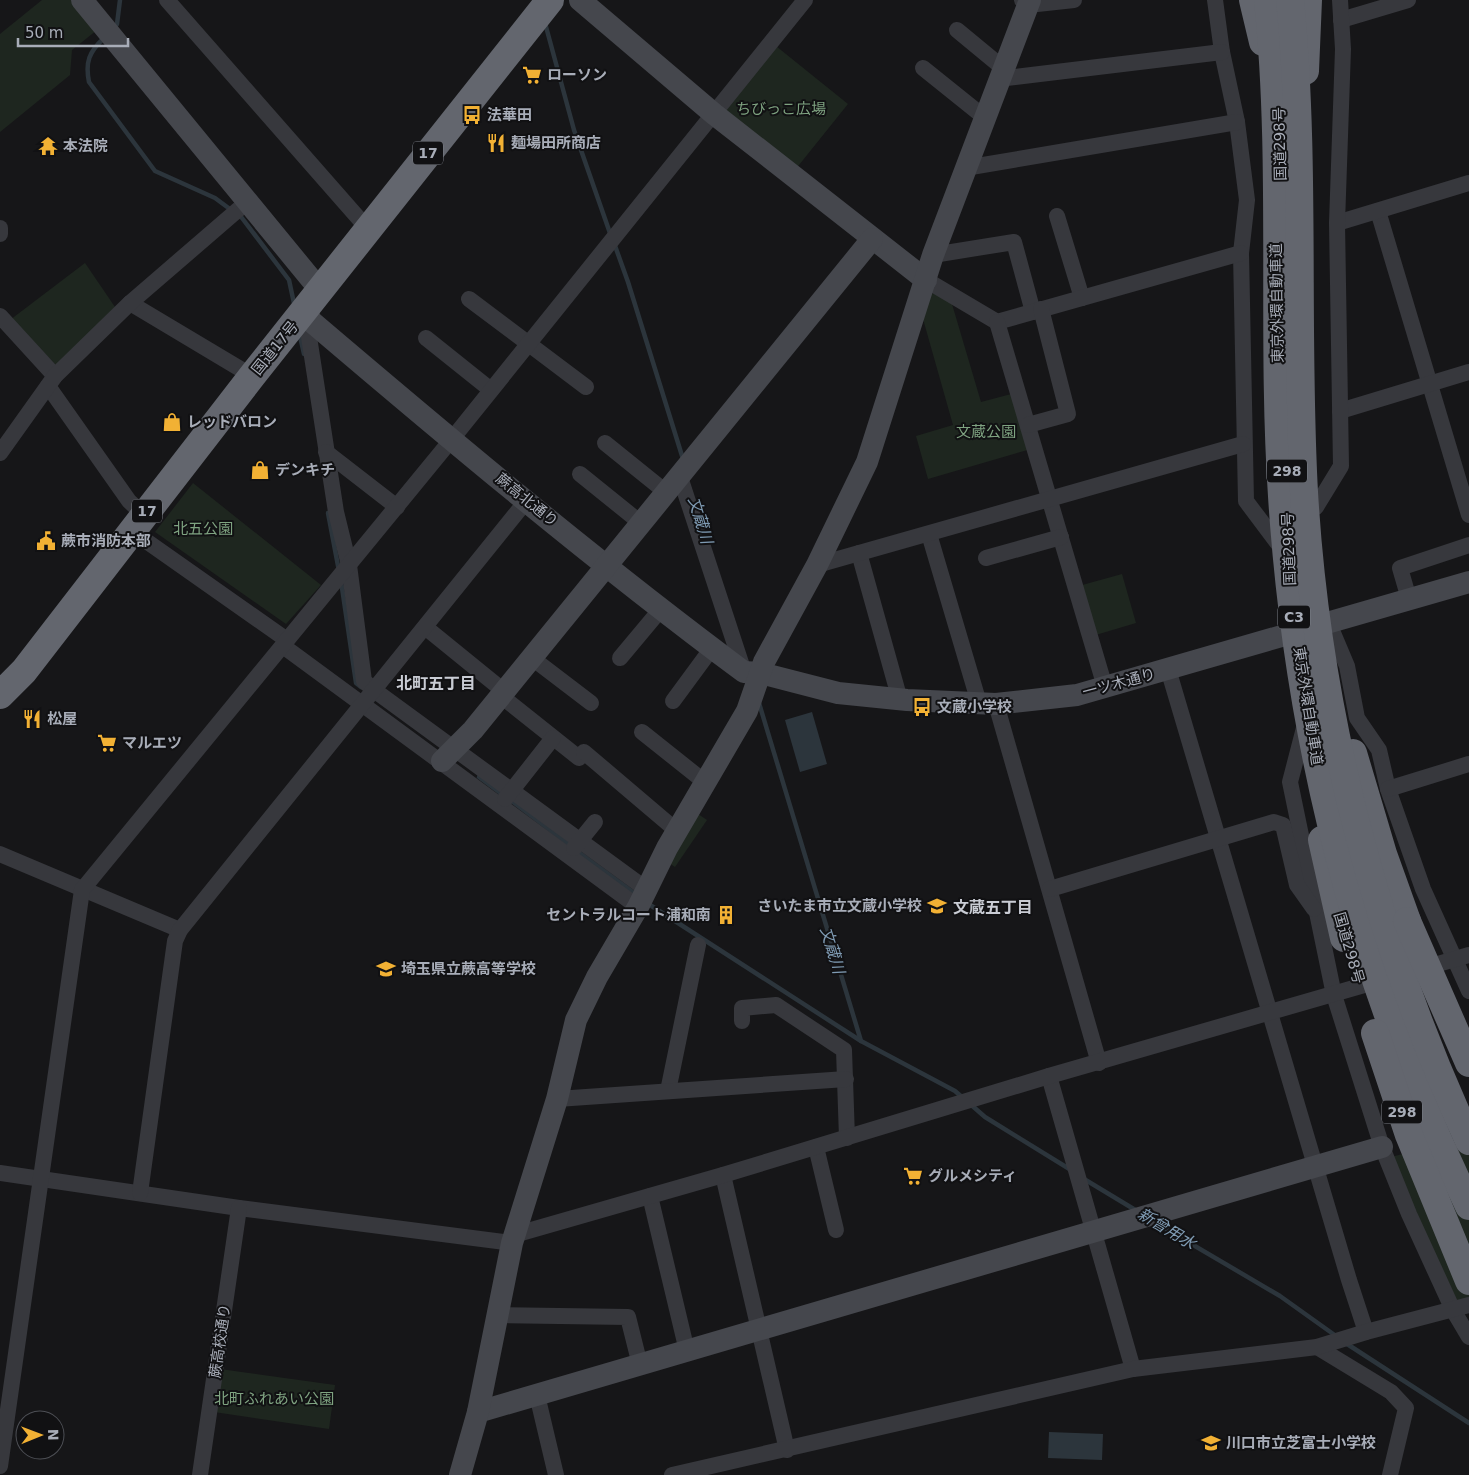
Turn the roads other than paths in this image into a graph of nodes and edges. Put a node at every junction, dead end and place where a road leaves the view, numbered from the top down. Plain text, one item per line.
1 (82, 0) edge
2 (167, 0) edge
3 (580, 0) edge
4 (805, 0) edge
5 (1074, 0) edge
6 (1214, 0) edge
7 (1253, 0) edge
8 (1268, 0) edge
9 (1272, 0) edge
10 (1292, 0) edge
11 (1308, 0) edge
12 (1340, 0) edge
13 (1408, 0) edge
14 (1026, 2) edge
15 (545, 7) edge
16 (1342, 20) junction
17 (957, 30) dead end
18 (1222, 52) junction
19 (923, 68) dead end
20 (1001, 73) junction
21 (1292, 109) junction
22 (714, 114) junction
23 (984, 117) junction
24 (1238, 122) junction
25 (965, 168) junction
26 (1469, 183) edge
27 (239, 209) junction
28 (1378, 211) junction
29 (1057, 216) dead end
30 (1338, 223) junction
31 (0, 228) edge
32 (368, 229) junction
33 (0, 234) edge
34 (872, 239) junction
35 (1241, 253) junction
36 (933, 255) junction
37 (926, 280) junction
38 (1082, 298) junction
39 (469, 299) dead end
40 (130, 303) junction
41 (305, 310) junction
42 (1037, 311) junction
43 (0, 316) edge
44 (997, 322) junction
45 (426, 338) dead end
46 (529, 344) junction
47 (1469, 372) edge
48 (252, 376) junction
49 (51, 381) junction
50 (1430, 384) junction
51 (586, 387) dead end
52 (491, 390) junction
53 (1340, 411) junction
54 (1028, 425) junction
55 (452, 439) junction
56 (605, 443) dead end
57 (1243, 444) junction
58 (326, 452) junction
59 (0, 453) edge
60 (580, 474) dead end
61 (680, 477) junction
62 (1051, 498) junction
63 (527, 500) junction
64 (397, 507) junction
65 (1316, 508) junction
66 (1469, 515) edge
67 (138, 523) junction
68 (642, 524) junction
69 (928, 534) junction
70 (1061, 537) junction
71 (1469, 545) edge
72 (859, 553) junction
73 (1288, 556) junction
74 (986, 558) dead end
75 (817, 565) junction
76 (606, 566) junction
77 (347, 567) junction
78 (1469, 582) edge
79 (1409, 599) junction
80 (661, 609) junction
81 (1328, 621) junction
82 (425, 627) junction
83 (1293, 631) junction
84 (285, 643) junction
85 (712, 648) junction
86 (532, 658) junction
87 (620, 658) dead end
88 (1168, 669) junction
89 (752, 679) junction
90 (1105, 687) junction
91 (1, 692) edge
92 (503, 694) junction
93 (369, 696) junction
94 (900, 700) junction
95 (673, 701) dead end
96 (591, 703) dead end
97 (988, 704) junction
98 (1304, 728) junction
99 (642, 732) dead end
100 (553, 738) junction
101 (449, 755) junction
102 (1469, 764) edge
103 (706, 783) junction
104 (1388, 789) junction
105 (506, 797) junction
106 (595, 822) dead end
107 (677, 831) junction
108 (1217, 839) junction
109 (575, 847) junction
110 (0, 854) edge
111 (1050, 889) junction
112 (82, 890) junction
113 (642, 898) junction
114 (1316, 911) junction
115 (180, 930) junction
116 (698, 946) dead end
117 (1462, 957) edge
118 (1469, 991) edge
119 (1334, 995) junction
120 (1270, 1013) junction
121 (742, 1022) dead end
122 (1468, 1062) edge
123 (1099, 1063) junction
124 (1049, 1076) junction
125 (846, 1079) junction
126 (668, 1091) junction
127 (557, 1099) junction
128 (848, 1138) junction
129 (1469, 1141) edge
130 (816, 1147) junction
131 (1382, 1147) junction
132 (1316, 1166) junction
133 (0, 1173) edge
134 (723, 1175) junction
135 (42, 1178) junction
136 (140, 1193) junction
137 (650, 1196) junction
138 (1469, 1206) edge
139 (239, 1208) junction
140 (836, 1230) dead end
141 (1092, 1230) junction
142 (513, 1239) junction
143 (1468, 1280) edge
144 (1469, 1305) edge
145 (1453, 1310) junction
146 (497, 1315) junction
147 (761, 1329) junction
148 (1359, 1334) junction
149 (1469, 1337) edge
150 (1324, 1346) junction
151 (687, 1351) junction
152 (640, 1365) junction
153 (1133, 1369) junction
154 (537, 1395) junction
155 (478, 1412) junction
156 (787, 1450) junction
157 (0, 1466) edge
158 (696, 1472) edge
159 (200, 1475) edge
160 (460, 1475) edge
161 (556, 1475) edge
162 (672, 1475) edge
163 (1390, 1475) edge

1 - 27 street, 蕨高北通り
2 - 32 street
3 - 22 street
4 - 22 street
5 - 14 street
6 - 18 street
7 - 21 highway
8 - 138 highway, 東京外環自動車道 / C3, bridge
9 - 21 highway, 国道298号 / 298
10 - 21 highway, 国道298号 / 298
10 - 129 highway, 東京外環自動車道 / C3, bridge
11 - 21 highway
12 - 16 street
13 - 16 street
14 - 20 street
15 - 32 highway, 国道17号 / 17
16 - 30 street
17 - 20 street
18 - 20 street
18 - 24 street
19 - 23 street
20 - 23 street
21 - 65 highway, 国道298号 / 298
21 - 73 highway, 国道298号 / 298
22 - 34 street
22 - 46 street
23 - 25 street
24 - 25 street
24 - 35 street
25 - 36 street
26 - 28 street
27 - 40 street
27 - 41 street, 蕨高北通り
28 - 30 street
28 - 50 street
29 - 38 street
30 - 53 street
31 - 33 street
32 - 41 highway, 国道17号 / 17
34 - 37 street
34 - 61 street
35 - 38 street
35 - 57 street
36 - 37 street
36 - 42 street
37 - 44 street
37 - 75 street
38 - 42 street
39 - 46 street
40 - 48 street
40 - 49 street
41 - 48 highway, 国道17号 / 17
41 - 55 street, 蕨高北通り
41 - 58 street
42 - 44 street
42 - 54 street
43 - 49 street
44 - 54 street
45 - 52 street
46 - 51 street
46 - 52 street
47 - 50 street
48 - 67 highway, 国道17号 / 17
49 - 59 street
49 - 67 street
50 - 53 street
50 - 66 street
52 - 55 street
53 - 65 street
54 - 62 street
55 - 63 street, 蕨高北通り
55 - 64 street
56 - 61 street
57 - 62 street
57 - 73 street
58 - 64 street
58 - 77 street
60 - 68 street
61 - 68 street
61 - 89 street
62 - 69 street
62 - 70 street
63 - 76 street, 蕨高北通り
63 - 82 street
64 - 77 street
65 - 81 highway, 国道298号 / 298
67 - 84 street
67 - 91 highway, 国道17号 / 17
68 - 76 street
69 - 72 street
69 - 97 street
70 - 74 street
70 - 90 street
71 - 79 street
72 - 75 street
72 - 94 street
73 - 83 highway, 国道298号 / 298
75 - 89 street
76 - 80 street, 蕨高北通り
76 - 86 street
77 - 84 street
77 - 93 street
78 - 79 street, 一ツ木通り
79 - 81 street, 一ツ木通り
80 - 85 street, 蕨高北通り
80 - 87 street
81 - 83 street, 一ツ木通り
81 - 104 street
81 - 122 highway, 国道298号 / 298, bridge
82 - 92 street
82 - 93 street
83 - 88 street, 一ツ木通り
83 - 98 highway, 国道298号 / 298
84 - 93 street
84 - 112 street
85 - 89 street, 蕨高北通り
85 - 95 street
86 - 92 street
86 - 96 street
88 - 90 street, 一ツ木通り
88 - 108 street
89 - 94 street, 一ツ木通り
89 - 103 street
90 - 97 street, 一ツ木通り
92 - 100 street
92 - 101 street
93 - 101 street
93 - 115 street
94 - 97 street, 一ツ木通り
97 - 111 street
98 - 114 street
98 - 143 highway, 国道298号 / 298, bridge
99 - 103 street
100 - 105 street
100 - 107 street
101 - 105 street
102 - 104 street
103 - 107 street
104 - 117 street
105 - 109 street
106 - 109 street
107 - 113 street
108 - 111 street
108 - 114 street
108 - 120 street
109 - 113 street
110 - 112 street
111 - 123 street
112 - 115 street
112 - 135 street
113 - 127 street
114 - 119 street
115 - 136 street
116 - 126 street
117 - 118 street
117 - 119 street
119 - 120 street
119 - 131 street
120 - 123 street
120 - 132 street
121 - 125 street
123 - 124 street
124 - 128 street
124 - 141 street
125 - 126 street
125 - 128 street
126 - 127 street
127 - 142 street
128 - 130 street
130 - 134 street
130 - 140 street
131 - 132 street
131 - 145 street
132 - 141 street
132 - 148 street
133 - 135 street
134 - 137 street
134 - 147 street
135 - 136 street
135 - 157 street
136 - 139 street
137 - 142 street
137 - 151 street
139 - 142 street
139 - 159 street, 蕨高校通り
141 - 147 street
141 - 153 street
142 - 146 street
144 - 145 street
145 - 148 street
145 - 149 street
146 - 152 street
146 - 155 street
147 - 151 street
147 - 156 street
148 - 150 street
150 - 153 street
150 - 163 street
151 - 152 street
152 - 154 street
153 - 156 street
154 - 155 street
154 - 161 street
155 - 160 street
156 - 158 street
158 - 162 street

